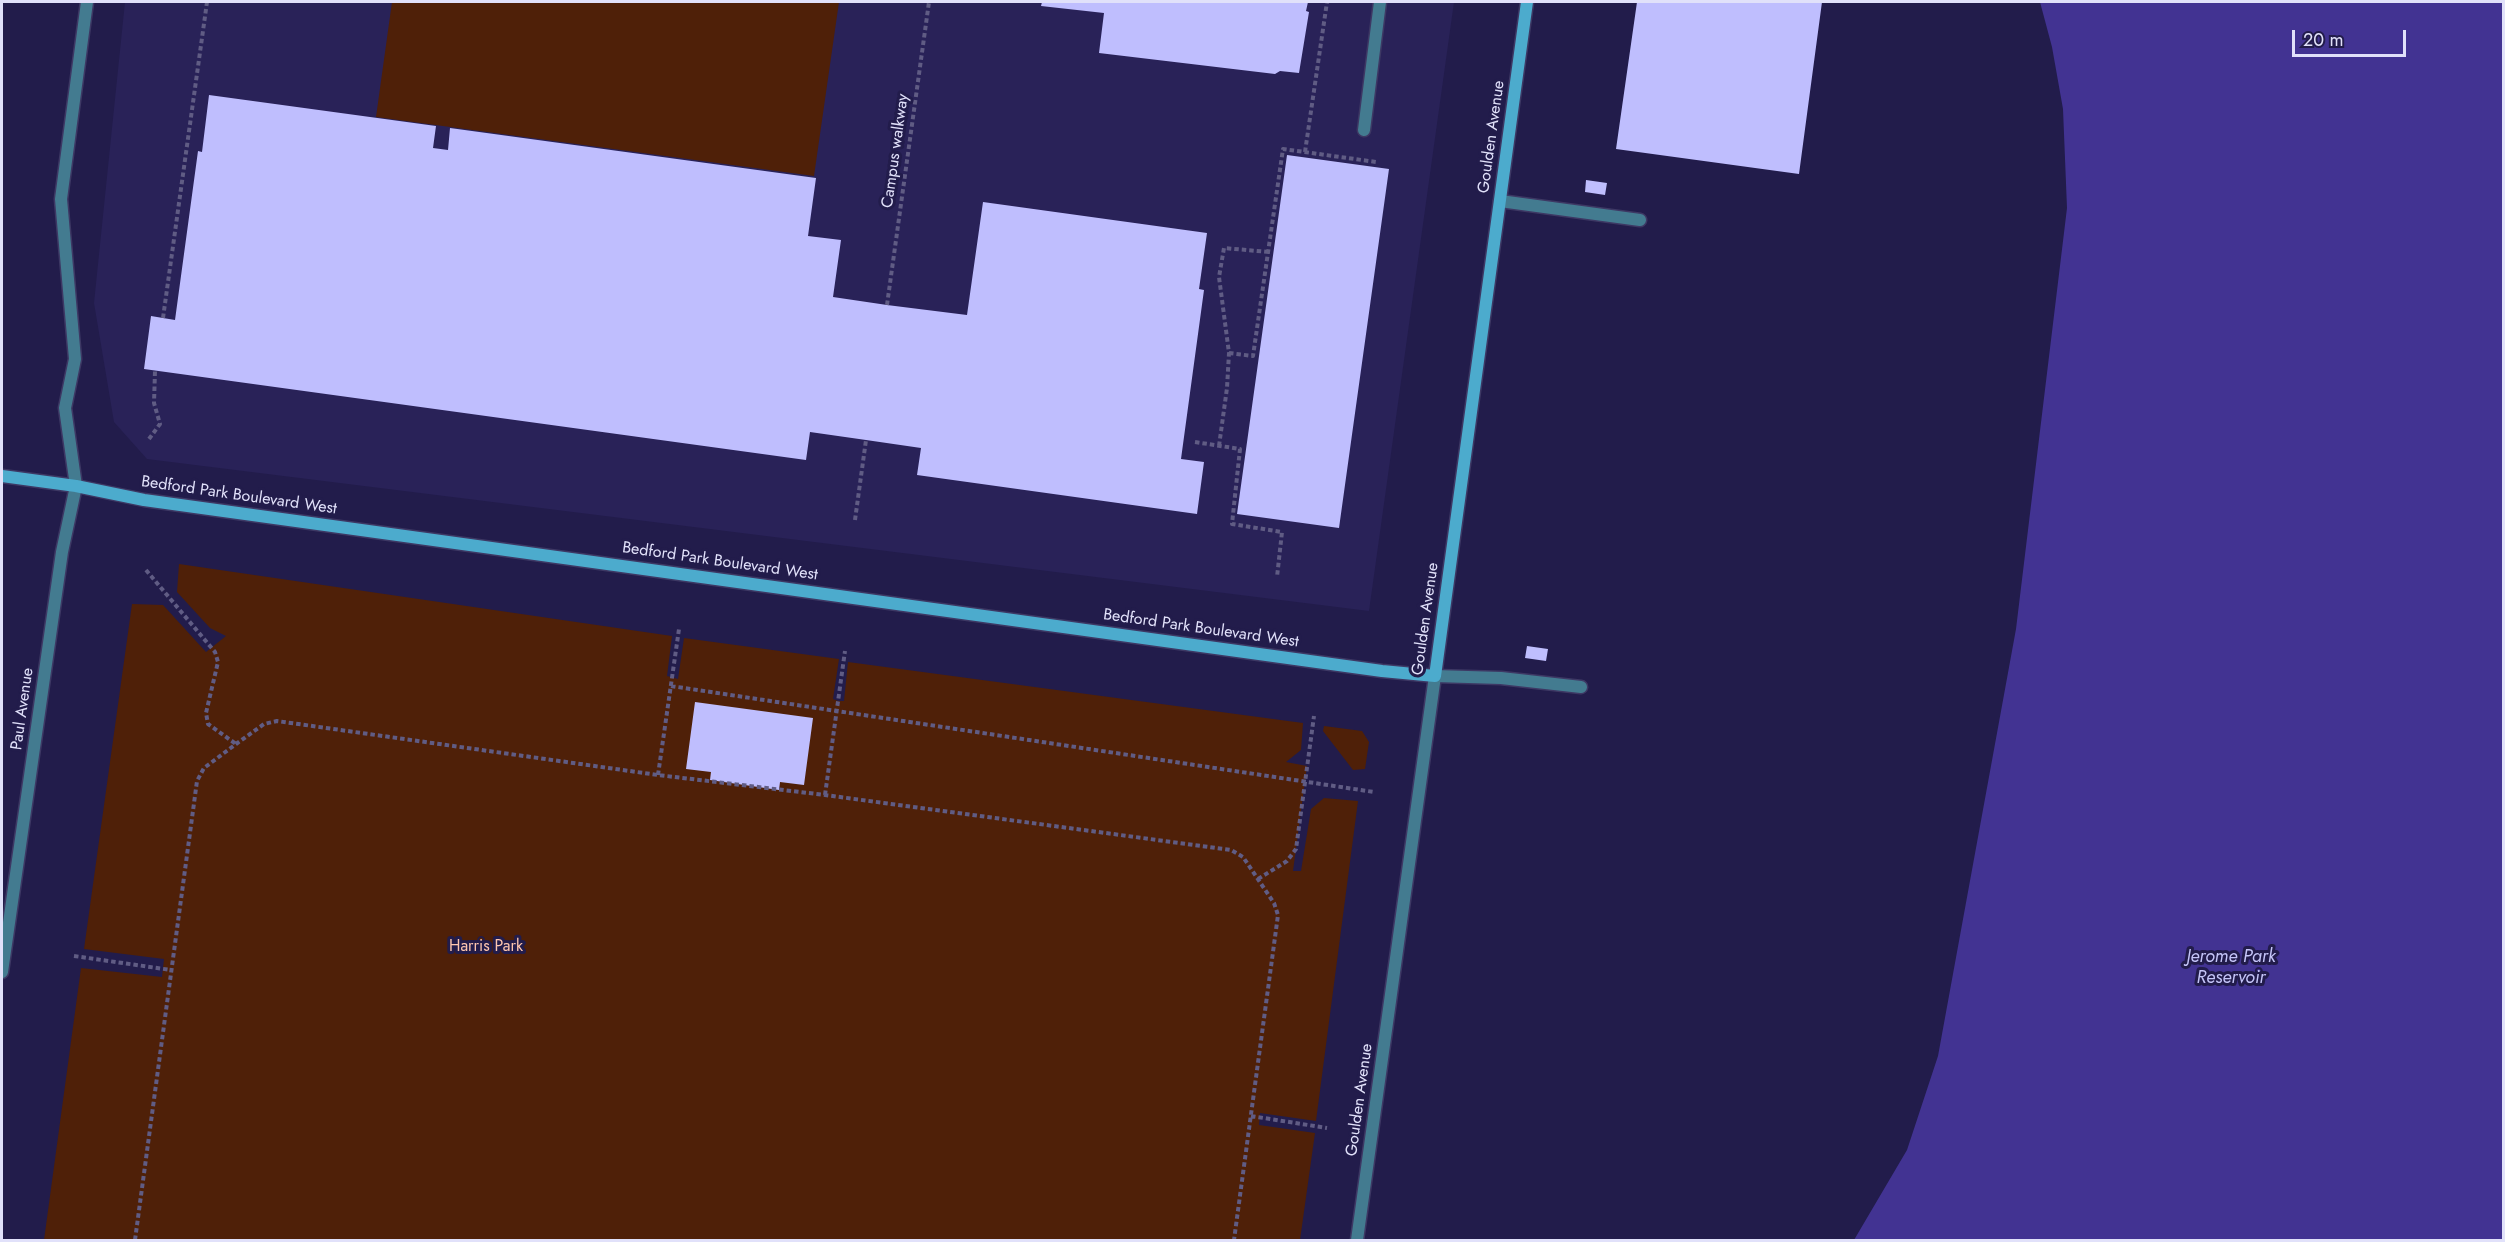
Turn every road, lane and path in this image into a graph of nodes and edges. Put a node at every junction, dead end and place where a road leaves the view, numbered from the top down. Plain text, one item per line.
1 (87, 2) edge
2 (207, 2) edge
3 (929, 2) edge
4 (1327, 2) edge
5 (1380, 2) edge
6 (1527, 2) edge
7 (1364, 130) dead end
8 (1305, 152) junction
9 (1376, 162) dead end
10 (1500, 201) junction
11 (1640, 220) dead end
12 (1269, 252) junction
13 (887, 304) dead end
14 (163, 318) dead end
15 (1228, 353) junction
16 (155, 370) dead end
17 (149, 439) dead end
18 (866, 440) dead end
19 (1195, 442) dead end
20 (1219, 446) junction
21 (2, 476) edge
22 (76, 486) junction
23 (855, 520) dead end
24 (146, 570) dead end
25 (1277, 577) dead end
26 (679, 629) dead end
27 (845, 651) dead end
28 (1435, 676) junction
29 (671, 686) junction
30 (1581, 687) dead end
31 (837, 711) junction
32 (1314, 716) dead end
33 (236, 744) junction
34 (658, 775) junction
35 (1305, 782) junction
36 (1374, 792) dead end
37 (825, 795) junction
38 (1258, 879) junction
39 (74, 956) dead end
40 (171, 970) junction
41 (2, 972) edge
42 (1251, 1116) junction
43 (1327, 1128) dead end
44 (135, 1240) edge
45 (1234, 1240) edge
46 (1357, 1240) edge

1 - 22 street
2 - 14 path
3 - 13 path, Campus walkway
4 - 8 path
5 - 7 street
6 - 10 street, Goulden Avenue
8 - 9 path
8 - 12 path
10 - 11 street
10 - 28 street, Goulden Avenue
12 - 15 path
12 - 15 path
15 - 20 path
16 - 17 path
18 - 23 path
19 - 20 path
20 - 25 path
21 - 22 street, Bedford Park Boulevard West
22 - 28 street, Bedford Park Boulevard West
22 - 41 street, Paul Avenue
24 - 33 path
26 - 29 path
27 - 31 path
28 - 30 street
28 - 46 street, Goulden Avenue
29 - 31 path
29 - 34 path
31 - 35 path
31 - 37 path
32 - 35 path
33 - 34 path
33 - 40 path
34 - 37 path
35 - 36 path
35 - 38 path
37 - 38 path
38 - 42 path
39 - 40 path
40 - 44 path
42 - 43 path
42 - 45 path

